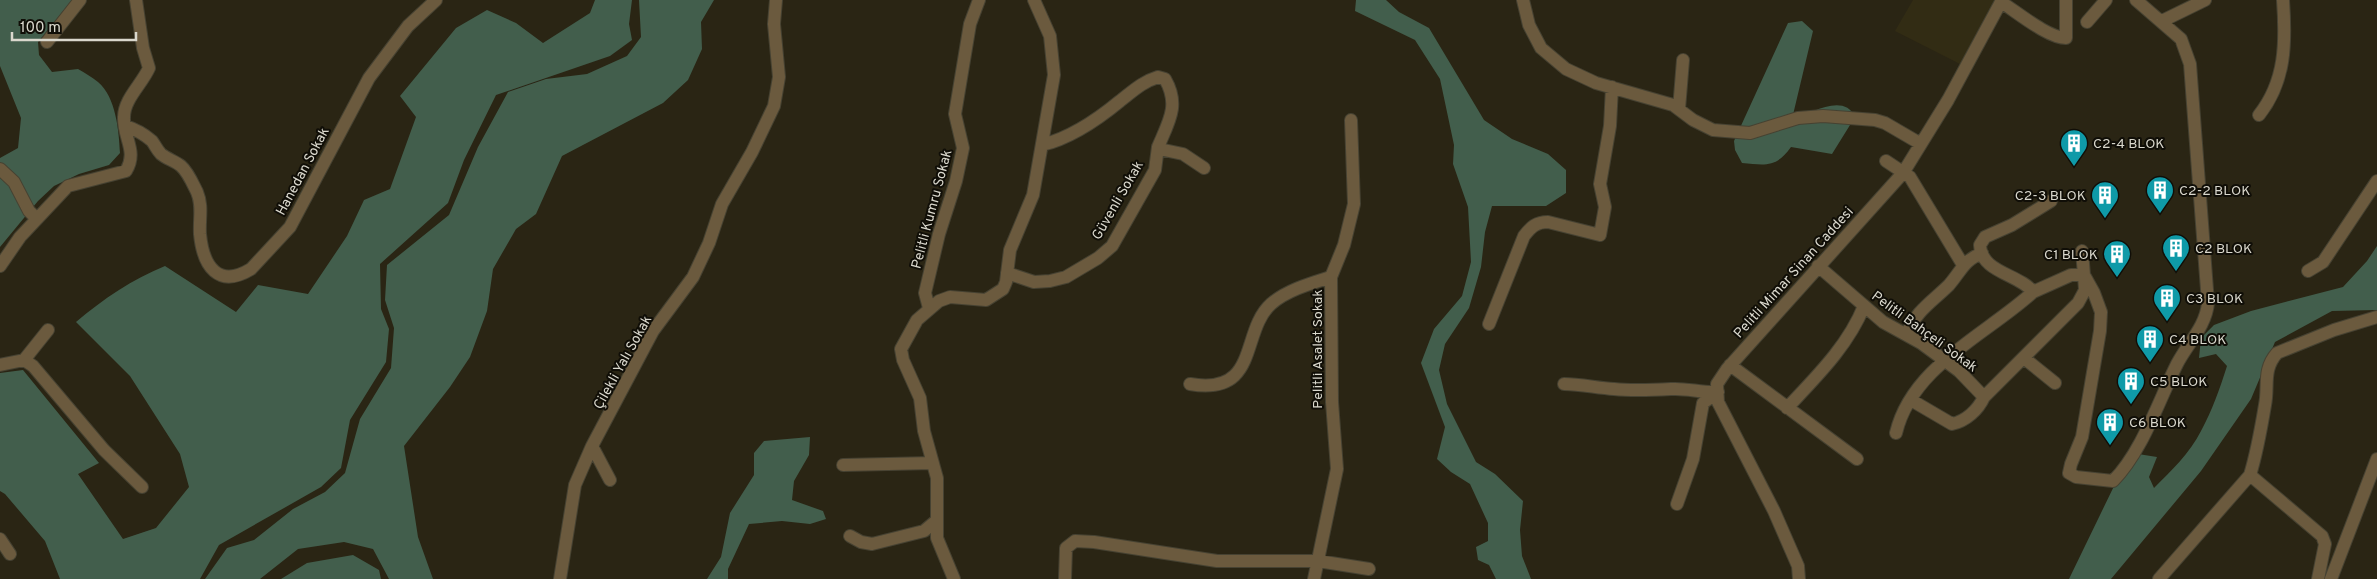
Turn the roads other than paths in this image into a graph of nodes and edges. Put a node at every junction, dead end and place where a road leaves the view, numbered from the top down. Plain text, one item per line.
1 (80, 0) edge
2 (136, 0) edge
3 (436, 0) edge
4 (776, 0) edge
5 (979, 0) edge
6 (1034, 0) edge
7 (1523, 0) edge
8 (2066, 0) edge
9 (2106, 0) edge
10 (2136, 0) edge
11 (2205, 0) edge
12 (2282, 0) edge
13 (2001, 1) edge
14 (2162, 21) junction
15 (2087, 22) dead end
16 (47, 42) dead end
17 (1683, 60) dead end
18 (1612, 87) junction
19 (1679, 109) junction
20 (2259, 115) dead end
21 (1351, 120) dead end
22 (125, 126) junction
23 (1042, 144) junction
24 (1921, 144) junction
25 (1158, 146) junction
26 (1886, 161) dead end
27 (1204, 168) dead end
28 (0, 169) edge
29 (1903, 172) junction
30 (2377, 180) edge
31 (2051, 201) dead end
32 (37, 218) junction
33 (2082, 251) dead end
34 (1982, 253) junction
35 (1963, 265) junction
36 (0, 266) edge
37 (1818, 266) junction
38 (2308, 272) dead end
39 (1007, 273) junction
40 (2084, 275) junction
41 (1331, 277) junction
42 (2032, 292) junction
43 (1864, 306) junction
44 (929, 308) junction
45 (2377, 317) edge
46 (1489, 324) dead end
47 (48, 330) dead end
48 (1907, 335) junction
49 (2024, 358) junction
50 (24, 360) junction
51 (1944, 360) junction
52 (0, 365) edge
53 (1730, 365) junction
54 (2055, 383) dead end
55 (1190, 384) dead end
56 (1564, 384) dead end
57 (1718, 392) junction
58 (1984, 397) junction
59 (1911, 400) junction
60 (1787, 408) junction
61 (1896, 433) dead end
62 (592, 446) junction
63 (1857, 459) dead end
64 (2377, 459) edge
65 (933, 462) junction
66 (843, 464) dead end
67 (2250, 475) junction
68 (610, 480) dead end
69 (142, 487) dead end
70 (1677, 504) dead end
71 (936, 521) junction
72 (850, 536) dead end
73 (0, 539) edge
74 (10, 554) dead end
75 (1318, 561) junction
76 (1368, 569) dead end
77 (560, 579) edge
78 (954, 579) edge
79 (1065, 579) edge
80 (1314, 579) edge
81 (1799, 579) edge
82 (2159, 579) edge
83 (2318, 579) edge
84 (2331, 579) edge

1 - 16 street
2 - 22 street
3 - 22 street, Hanedan Sokak
4 - 62 street, Çilekli Yalı Sokak
5 - 44 street, Pelitli Kumru Sokak
6 - 23 street
7 - 18 street
8 - 13 street
9 - 15 street
10 - 14 street
11 - 14 street
12 - 20 street
13 - 24 street, Pelitli Mimar Sinan Caddesi
14 - 40 street
17 - 19 street
18 - 19 street
18 - 46 street
19 - 24 street
21 - 41 street, Pelitli Asalet Sokak
22 - 32 street
23 - 25 street, Güvenli Sokak
23 - 39 street
24 - 29 street, Pelitli Mimar Sinan Caddesi
25 - 27 street
25 - 39 street, Güvenli Sokak
26 - 29 street
28 - 32 street
29 - 35 street
29 - 37 street, Pelitli Mimar Sinan Caddesi
30 - 38 street
31 - 34 street
32 - 36 street
33 - 40 street
34 - 35 street
34 - 42 street
35 - 48 street
37 - 43 street, Pelitli Bahçeli Sokak
37 - 53 street, Pelitli Mimar Sinan Caddesi
39 - 44 street
40 - 42 street
40 - 49 street
41 - 55 street
41 - 75 street, Pelitli Asalet Sokak
42 - 51 street
43 - 48 street, Pelitli Bahçeli Sokak
43 - 60 street
44 - 65 street
45 - 67 street
47 - 50 street
48 - 51 street, Pelitli Bahçeli Sokak
49 - 54 street
49 - 58 street
50 - 52 street
50 - 69 street
51 - 58 street, Pelitli Bahçeli Sokak
51 - 59 street
53 - 57 street, Pelitli Mimar Sinan Caddesi
53 - 60 street
56 - 57 street
57 - 70 street
57 - 81 street
58 - 59 street
59 - 61 street
60 - 63 street
62 - 68 street
62 - 77 street, Çilekli Yalı Sokak
64 - 84 street
65 - 66 street
65 - 71 street
67 - 82 street
67 - 83 street
71 - 72 street
71 - 78 street
73 - 74 street
75 - 76 street
75 - 79 street
75 - 80 street, Pelitli Asalet Sokak

